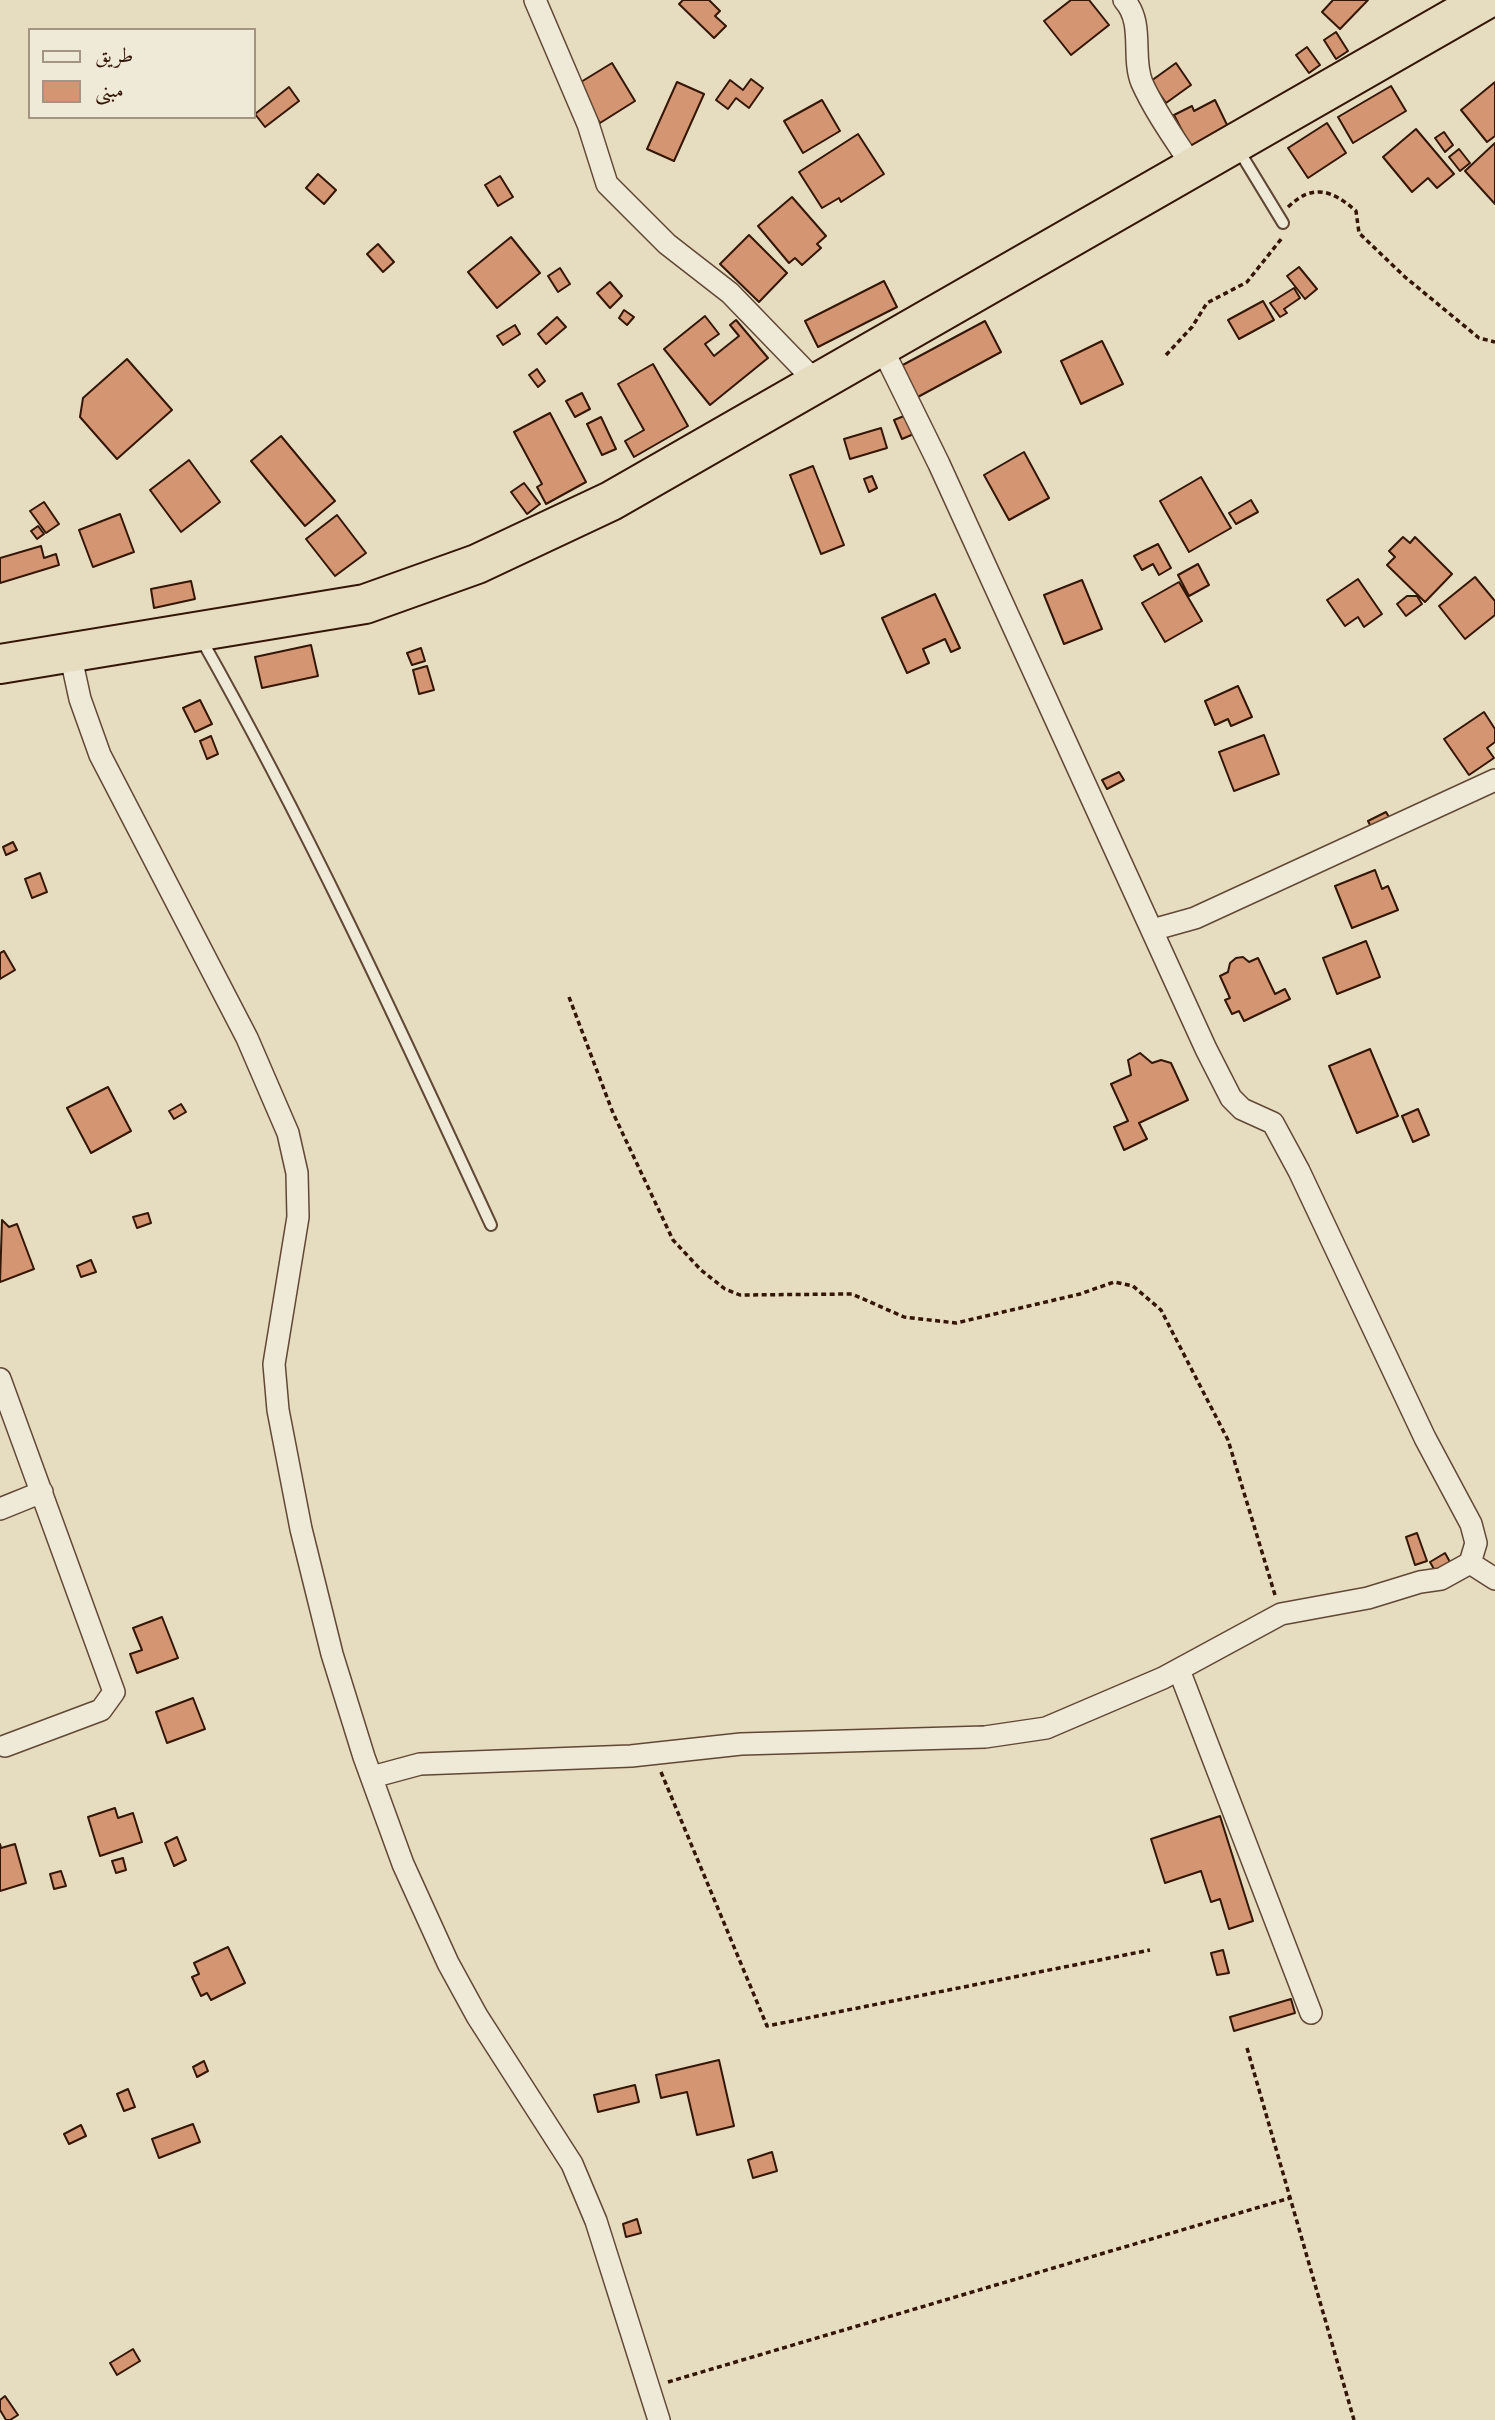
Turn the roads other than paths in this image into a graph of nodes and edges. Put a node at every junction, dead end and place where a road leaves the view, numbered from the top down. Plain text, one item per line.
1 (536, 0) edge
2 (1124, 0) edge
3 (1466, 4) edge
4 (1234, 143) junction
5 (1194, 167) junction
6 (1283, 223) road end
7 (881, 346) junction
8 (817, 383) junction
9 (197, 632) junction
10 (70, 653) junction
11 (0, 664) edge
12 (1495, 780) edge
13 (1152, 930) junction
14 (491, 1225) dead end
15 (0, 1379) edge
16 (42, 1492) junction
17 (0, 1509) edge
18 (1470, 1563) junction
19 (1495, 1579) edge
20 (1179, 1670) junction
21 (5, 1746) dead end
22 (372, 1777) junction
23 (1311, 2013) dead end
24 (659, 2420) edge

1 - 8 street
2 - 5 street
3 - 4 highway
4 - 5 highway
4 - 6 lane
5 - 7 highway
7 - 8 highway
7 - 13 street
8 - 9 highway
9 - 10 highway
9 - 14 lane
10 - 11 highway
10 - 22 street
12 - 13 street
13 - 18 street
15 - 16 street
16 - 17 street
16 - 21 street
18 - 19 street
18 - 20 street
20 - 22 street
20 - 23 street
22 - 24 street

